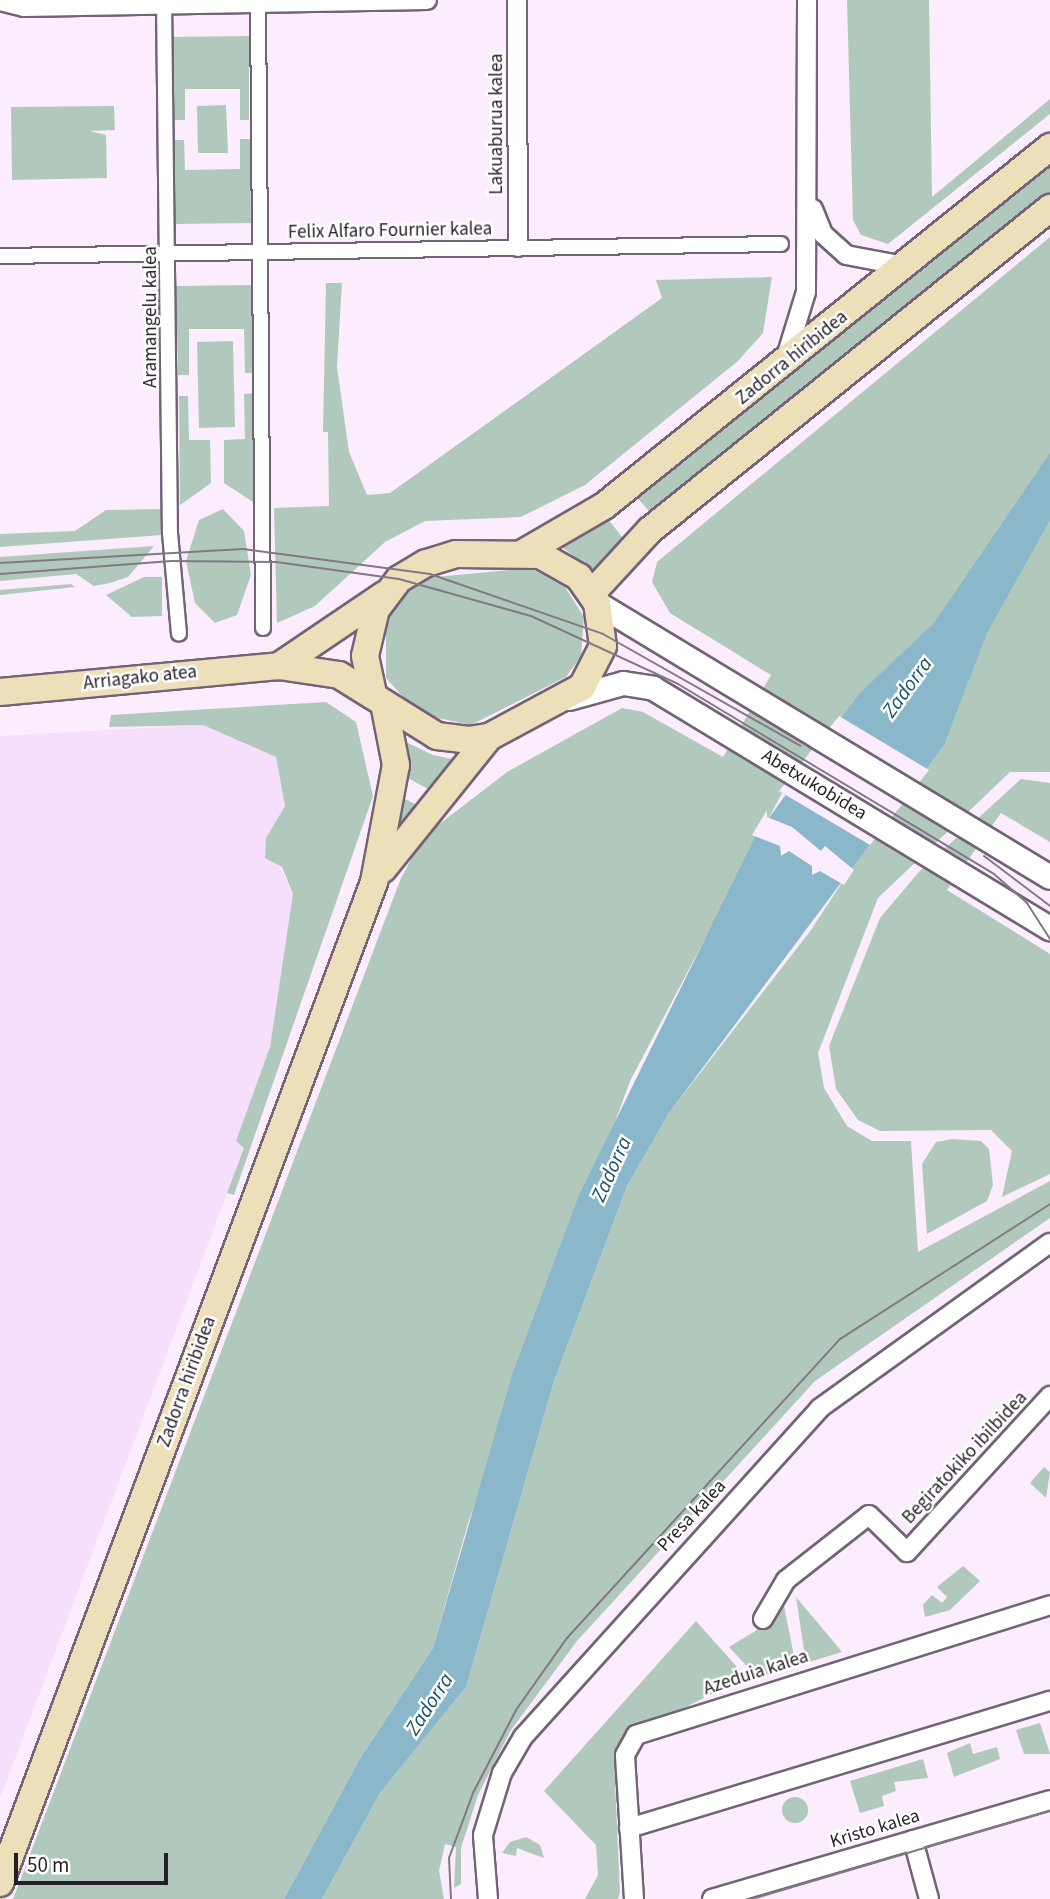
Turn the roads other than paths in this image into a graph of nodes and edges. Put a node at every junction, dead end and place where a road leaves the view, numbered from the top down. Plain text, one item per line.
1 (427, 0) edge
2 (517, 0) edge
3 (807, 0) edge
4 (0, 1) edge
5 (258, 1) edge
6 (164, 2) edge
7 (1050, 147) edge
8 (810, 199) junction
9 (1050, 208) edge
10 (781, 244) dead end
11 (519, 247) junction
12 (170, 254) junction
13 (256, 254) junction
14 (0, 256) edge
15 (905, 266) junction
16 (782, 367) junction
17 (523, 553) junction
18 (388, 592) junction
19 (594, 598) junction
20 (263, 628) dead end
21 (179, 634) dead end
22 (279, 666) junction
23 (0, 692) edge
24 (569, 698) junction
25 (379, 699) junction
26 (489, 737) junction
27 (1050, 877) edge
28 (374, 882) junction
29 (1050, 928) edge
30 (1050, 1243) edge
31 (1050, 1396) edge
32 (1050, 1605) edge
33 (763, 1619) dead end
34 (1050, 1701) edge
35 (1050, 1800) edge
36 (629, 1828) junction
37 (913, 1840) junction
38 (2, 1871) edge
39 (488, 1899) edge
40 (634, 1899) edge
41 (712, 1899) edge
42 (929, 1899) edge

1 - 5 street
2 - 11 street, Lakuaburua kalea
3 - 8 street
4 - 6 street
5 - 6 street
5 - 13 street
6 - 12 street, Aramangelu kalea
7 - 15 main road, Zadorra hiribidea
8 - 15 street
8 - 16 street
9 - 19 main road
10 - 11 street, Felix Alfaro Fournier kalea
11 - 13 street, Felix Alfaro Fournier kalea
12 - 13 street, Felix Alfaro Fournier kalea
12 - 14 street, Felix Alfaro Fournier kalea
12 - 21 street, Aramangelu kalea
13 - 20 street
15 - 16 main road, Zadorra hiribidea
16 - 17 main road, Zadorra hiribidea
17 - 18 main road, Zadorra hiribidea
17 - 19 main road, Zadorra hiribidea
18 - 22 main road, Arriagako atea
18 - 25 main road, Zadorra hiribidea
19 - 24 main road, Zadorra hiribidea
19 - 27 street
22 - 23 main road, Arriagako atea
22 - 25 main road, Arriagako atea
24 - 26 main road, Zadorra hiribidea
24 - 29 street, Abetxukobidea
25 - 26 main road, Zadorra hiribidea
25 - 28 main road, Zadorra hiribidea
26 - 28 main road, Zadorra hiribidea
28 - 38 main road, Zadorra hiribidea
30 - 39 street, Presa kalea
31 - 33 street, Begiratokiko ibilbidea
32 - 36 street, Azeduia kalea
34 - 36 street
35 - 37 street, Kristo kalea
36 - 40 street, Azeduia kalea
37 - 41 street, Kristo kalea
37 - 42 street

